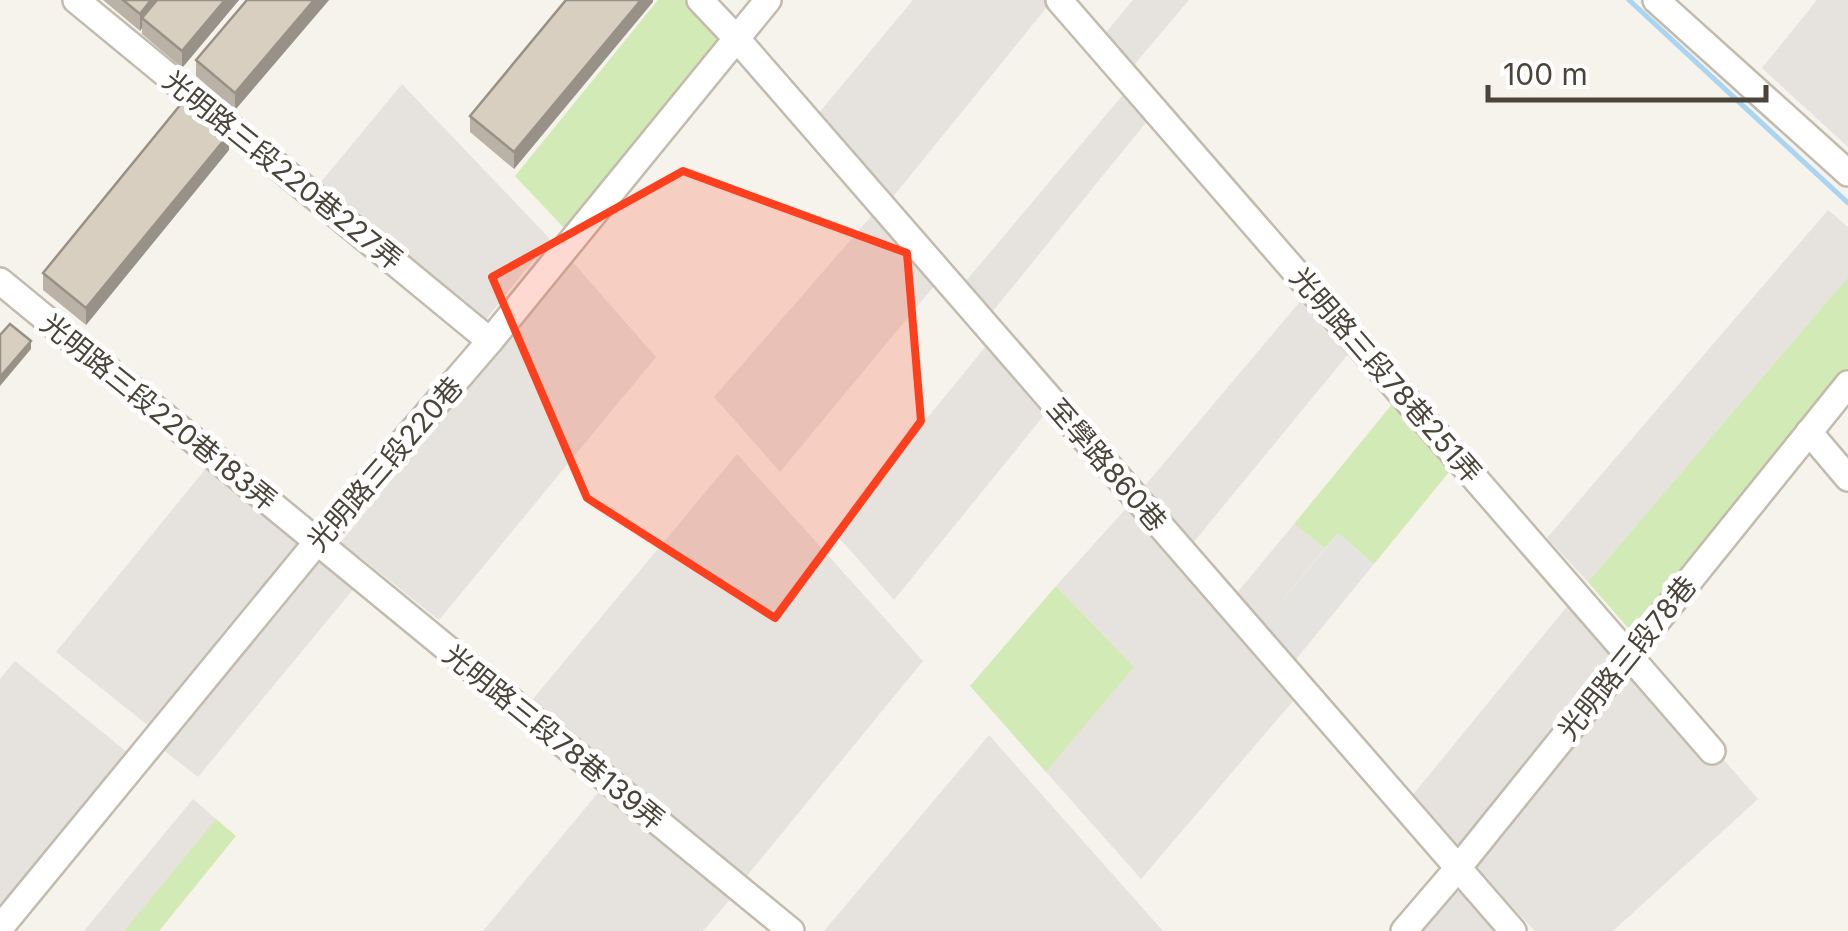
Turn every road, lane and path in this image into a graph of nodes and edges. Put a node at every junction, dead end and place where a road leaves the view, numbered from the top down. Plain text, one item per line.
1 (76, 0) edge
2 (700, 0) edge
3 (768, 0) edge
4 (1060, 0) edge
5 (1656, 0) edge
6 (737, 40) junction
7 (1848, 173) edge
8 (0, 281) edge
9 (490, 341) junction
10 (1848, 384) edge
11 (1810, 432) junction
12 (1848, 478) edge
13 (317, 542) junction
14 (1629, 655) junction
15 (1712, 751) dead end
16 (1458, 868) junction
17 (0, 928) edge
18 (791, 931) edge
19 (1404, 931) edge
20 (1513, 931) edge

1 - 9 street, 光明路三段220巷227弄
2 - 6 street, 至學路860巷
3 - 6 street, 光明路三段220巷
4 - 14 street, 光明路三段78巷251弄
5 - 7 street
6 - 9 street, 光明路三段220巷
6 - 16 street, 至學路860巷
8 - 13 street, 光明路三段220巷183弄
9 - 13 street, 光明路三段220巷
10 - 11 street, 光明路三段78巷
11 - 12 street
11 - 14 street, 光明路三段78巷
13 - 17 street, 光明路三段220巷
13 - 18 street, 光明路三段78巷139弄
14 - 15 street, 光明路三段78巷251弄
14 - 16 street, 光明路三段78巷
16 - 19 street, 光明路三段78巷
16 - 20 street, 至學路860巷

